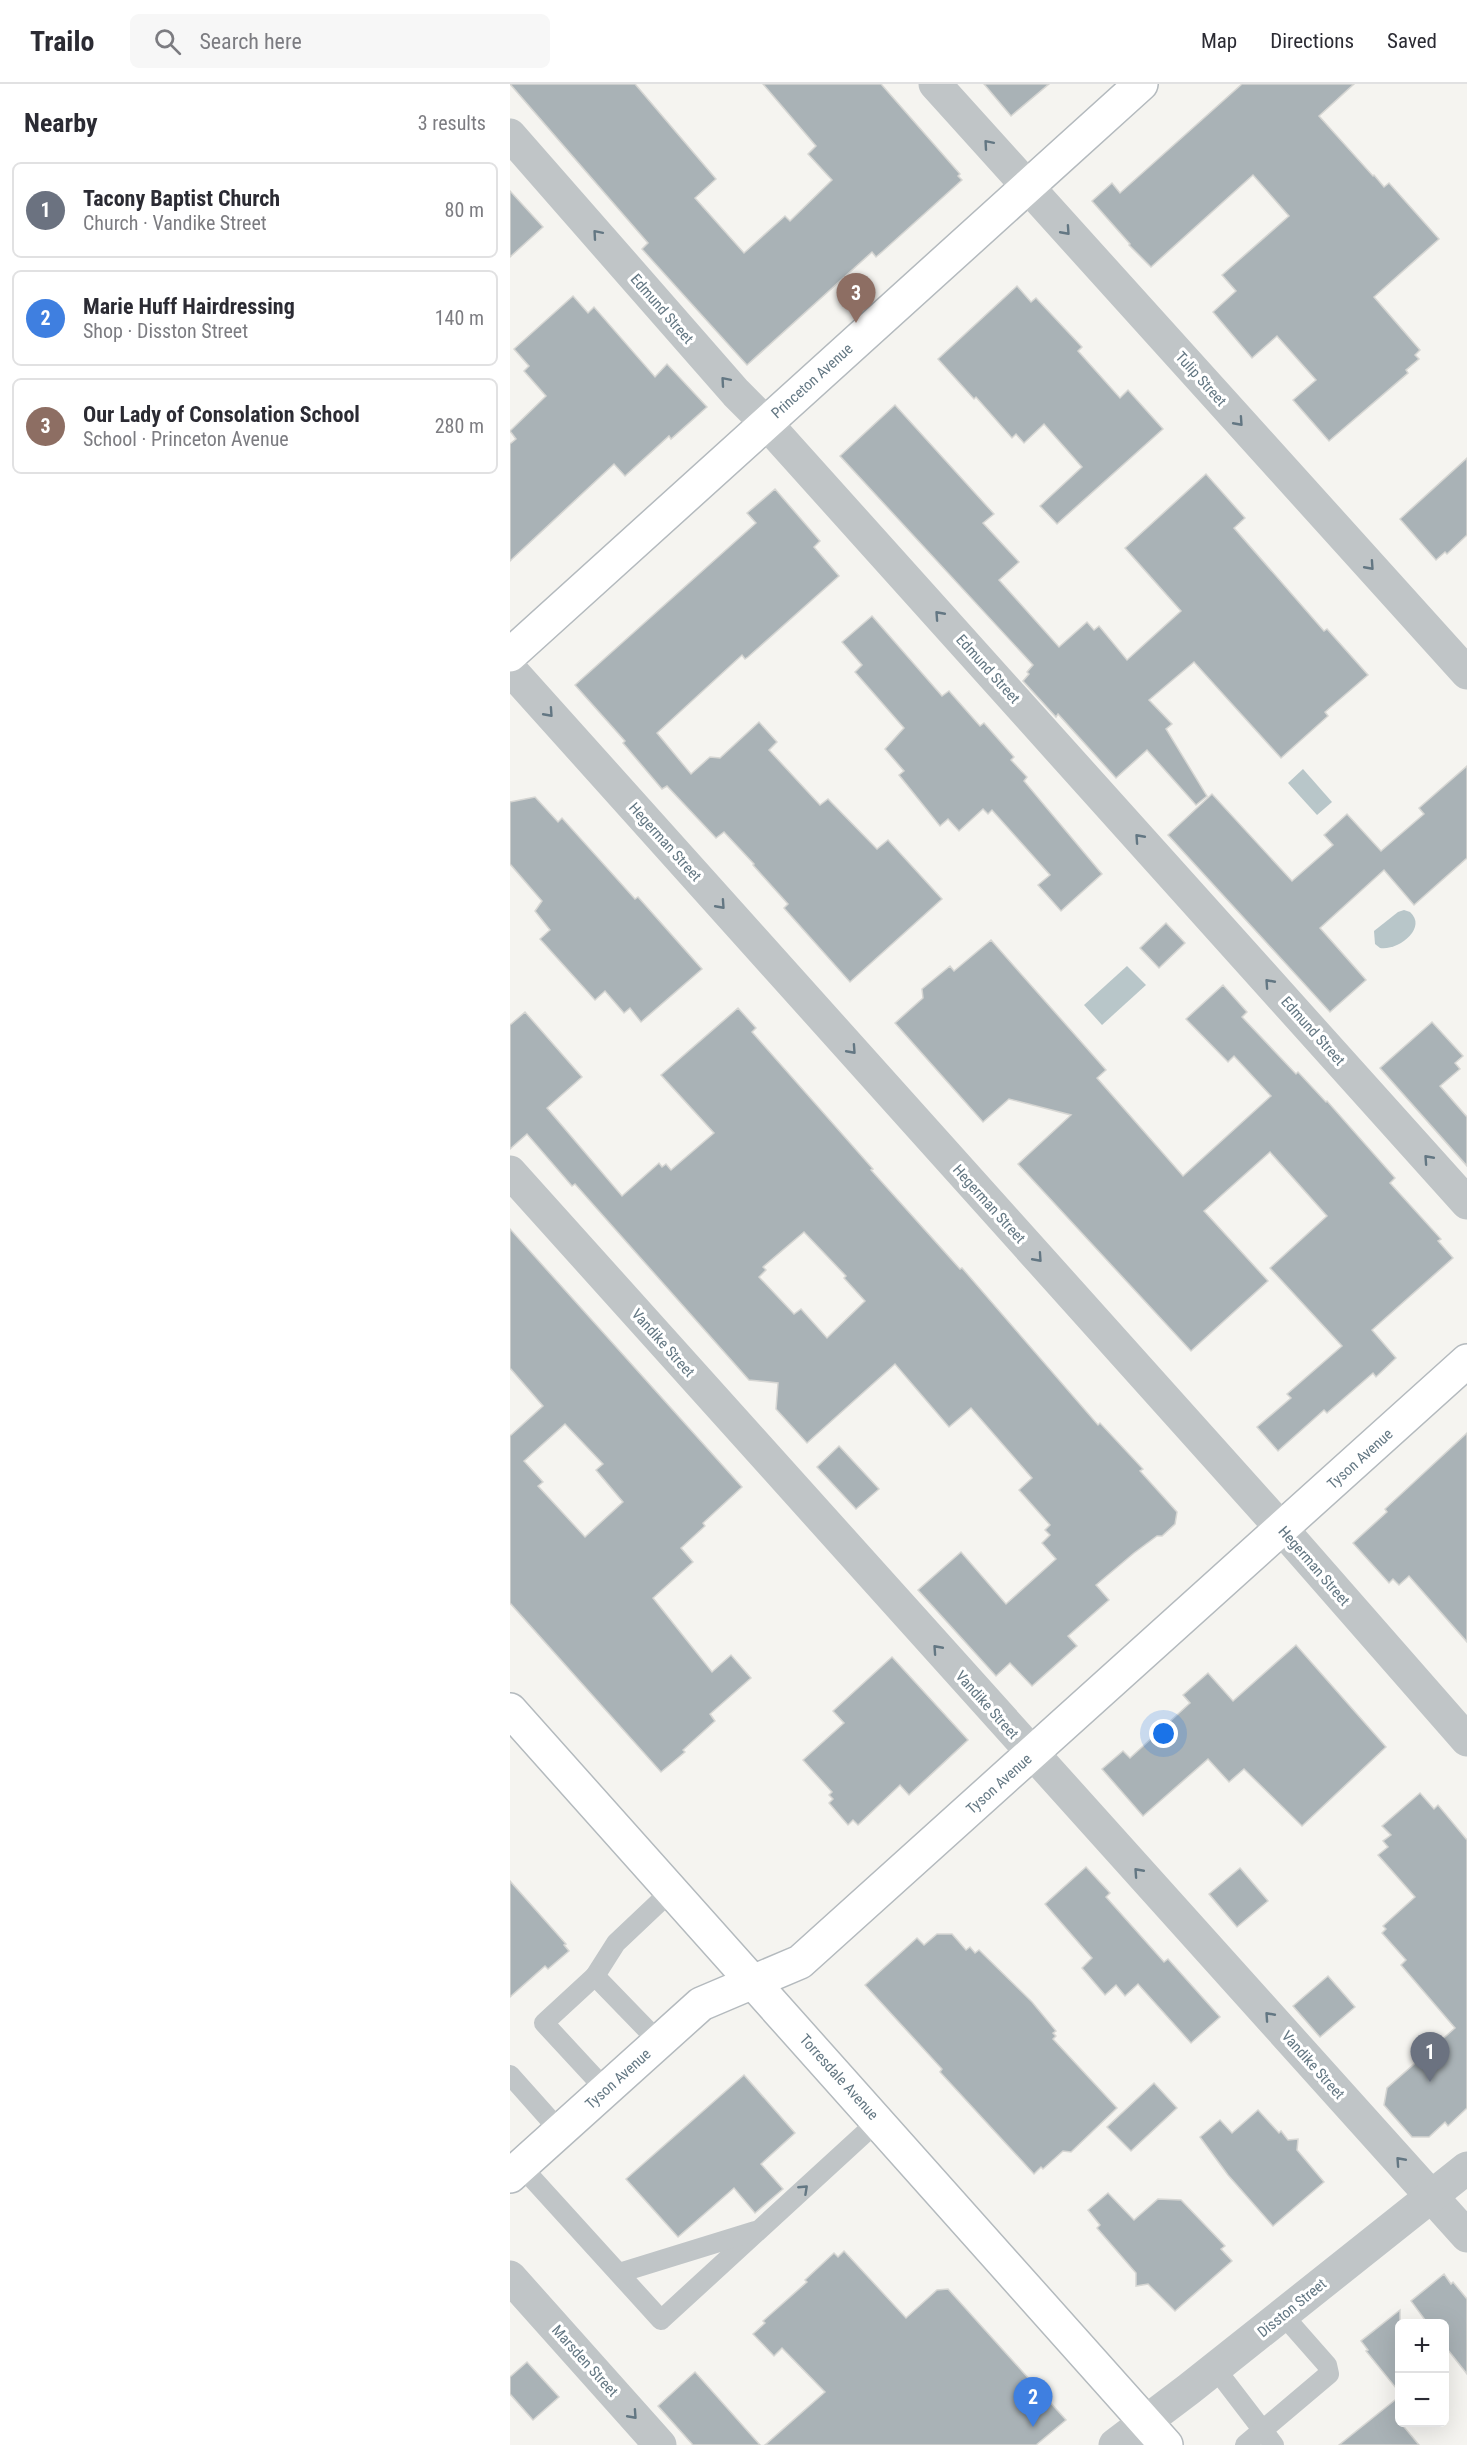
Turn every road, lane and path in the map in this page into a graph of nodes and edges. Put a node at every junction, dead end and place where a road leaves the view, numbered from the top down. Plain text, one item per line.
1 (935, 84) edge
2 (1142, 84) edge
3 (510, 135) edge
4 (1027, 187) junction
5 (766, 423) junction
6 (510, 655) edge
7 (510, 669) edge
8 (1467, 673) edge
9 (510, 1172) edge
10 (1467, 1203) edge
11 (1467, 1361) edge
12 (1282, 1529) junction
13 (510, 1710) edge
14 (1467, 1740) edge
15 (1032, 1754) junction
16 (671, 1891) junction
17 (595, 1976) junction
18 (753, 1982) junction
19 (660, 2042) junction
20 (510, 2075) edge
21 (606, 2090) junction
22 (878, 2121) junction
23 (560, 2131) junction
24 (1467, 2168) edge
25 (516, 2171) edge
26 (1432, 2196) junction
27 (760, 2229) junction
28 (1467, 2236) edge
29 (619, 2274) junction
30 (510, 2277) edge
31 (1283, 2315) junction
32 (1215, 2368) junction
33 (1155, 2433) edge
34 (1268, 2437) edge
35 (660, 2445) edge
36 (1115, 2445) edge
37 (1245, 2445) edge

4 -> 1 street, Tulip Street
2 - 4 street, Princeton Avenue
5 -> 3 street, Edmund Street
4 - 5 street, Princeton Avenue
4 -> 8 street, Tulip Street
5 - 6 street, Princeton Avenue
10 -> 5 street, Edmund Street
7 -> 12 street, Hegerman Street
15 -> 9 street, Vandike Street
11 - 12 street, Tyson Avenue
12 - 14 street, Hegerman Street
12 - 15 street, Tyson Avenue
13 - 16 street, Torresdale Avenue
15 - 18 street, Tyson Avenue
26 -> 15 street, Vandike Street
16 - 17 lane
16 - 18 street, Torresdale Avenue
17 - 19 lane
17 - 21 lane
18 - 19 street, Tyson Avenue
18 - 22 street, Torresdale Avenue
19 - 21 street, Tyson Avenue
20 - 23 lane
21 - 23 street, Tyson Avenue
27 -> 22 lane
22 - 33 street, Torresdale Avenue
23 - 25 street, Tyson Avenue
24 - 26 street, Disston Street
25 - 29 lane
26 - 28 street, Vandike Street
26 - 31 street, Disston Street
27 - 29 lane
27 - 29 lane
30 -> 35 street, Marsden Street
31 - 32 street, Disston Street
31 - 34 lane
32 - 33 street, Disston Street
32 - 34 lane
33 - 36 street, Disston Street
34 - 37 lane

